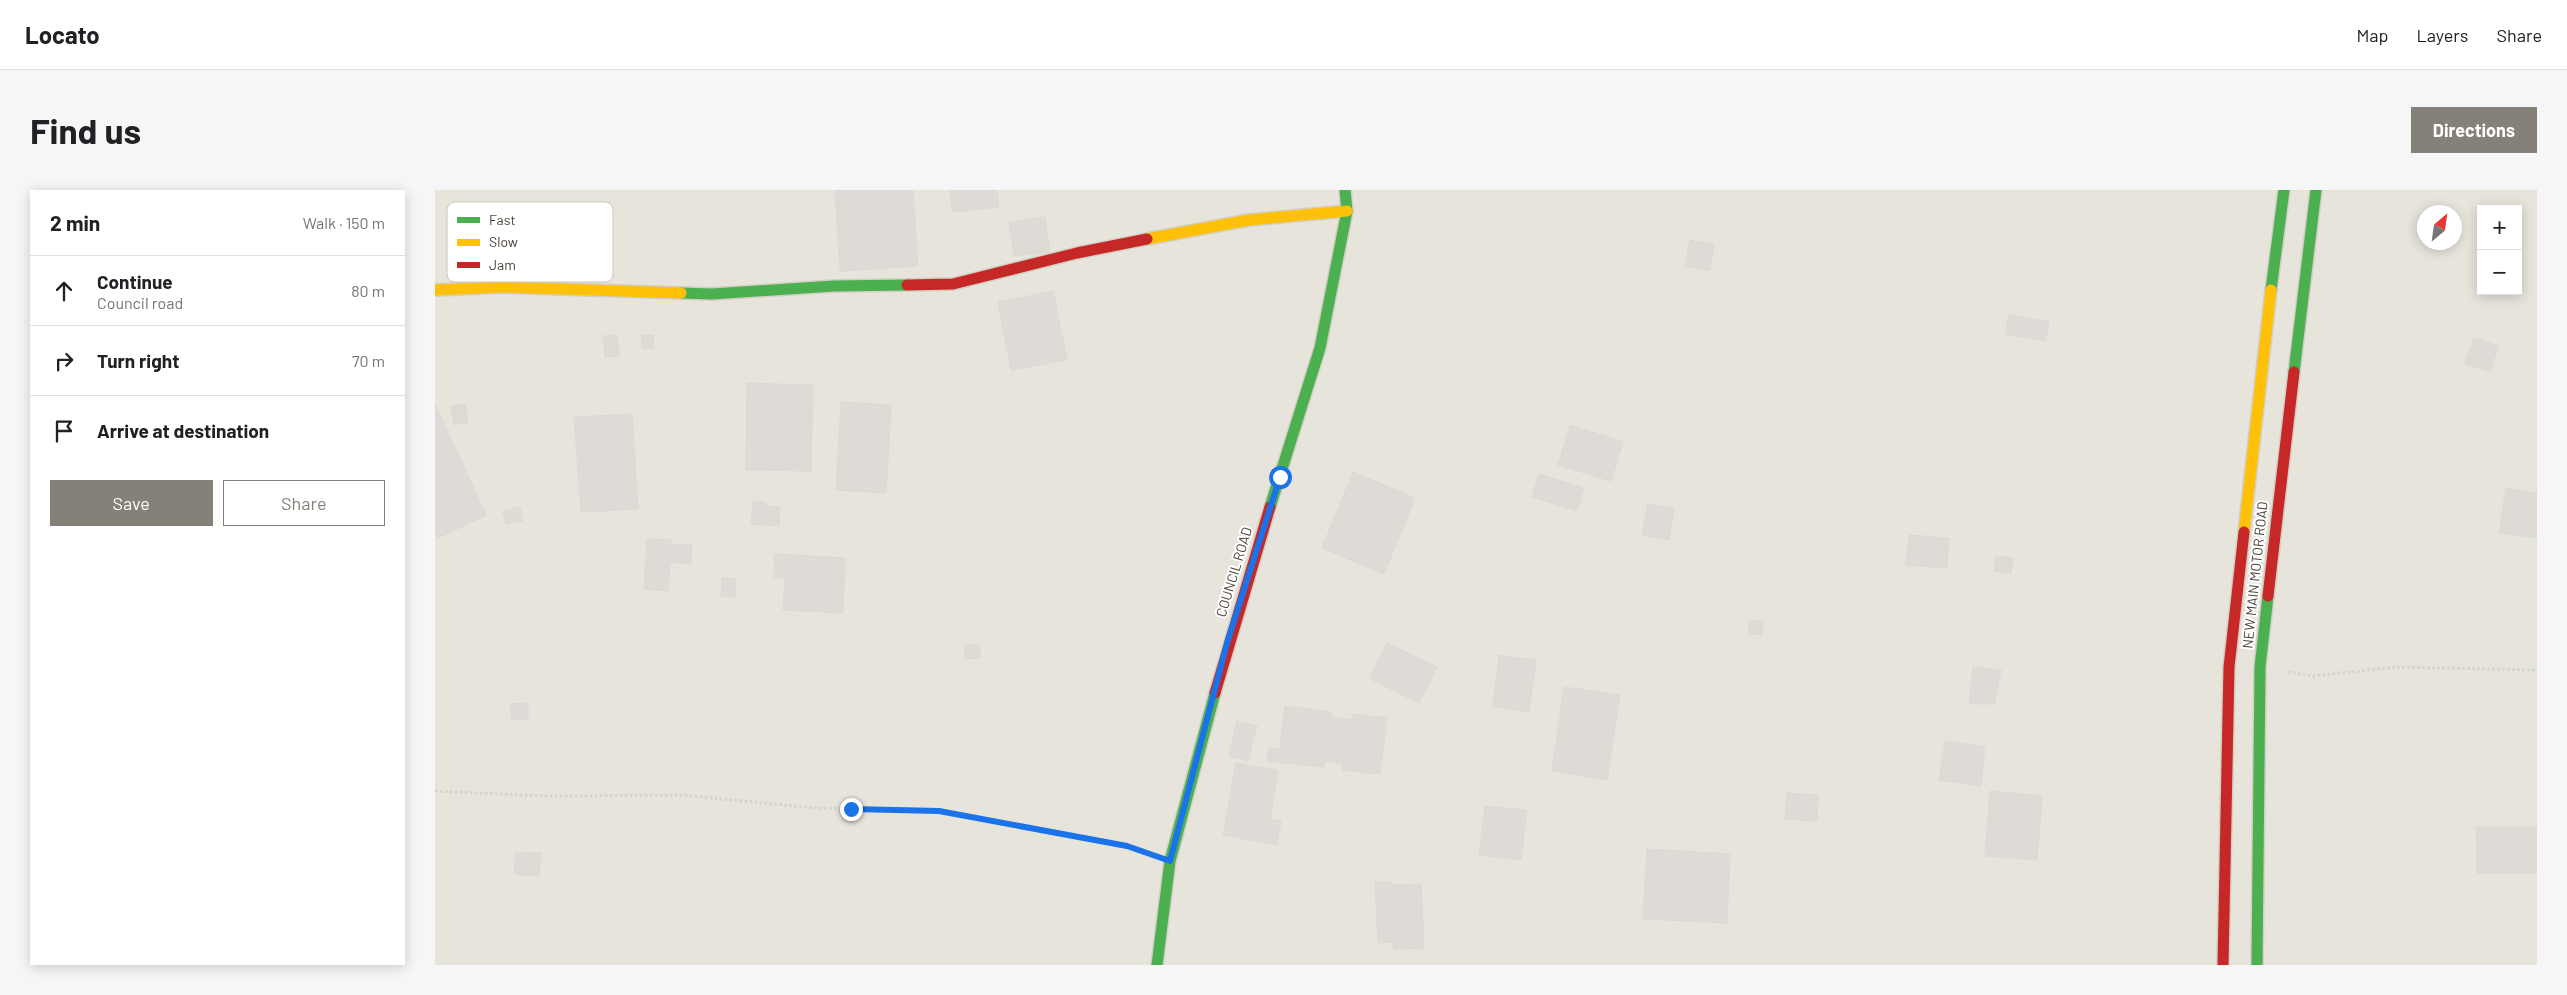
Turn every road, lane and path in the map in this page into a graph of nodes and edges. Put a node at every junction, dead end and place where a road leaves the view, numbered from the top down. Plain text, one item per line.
1 (1345, 190) edge
2 (2284, 190) edge
3 (2317, 190) edge
4 (1347, 211) junction
5 (435, 290) edge
6 (2260, 667) junction
7 (2537, 670) edge
8 (435, 791) edge
9 (1170, 861) junction
10 (1157, 965) edge
11 (2223, 965) edge
12 (2257, 965) edge

1 - 4 main road, COUNCIL ROAD
2 - 11 main road, NEW MAIN MOTOR ROAD
3 - 6 main road, NEW MAIN MOTOR ROAD
4 - 5 main road
4 - 9 main road, COUNCIL ROAD
6 - 7 path
6 - 12 main road, NEW MAIN MOTOR ROAD
8 - 9 path
9 - 10 main road, COUNCIL ROAD

